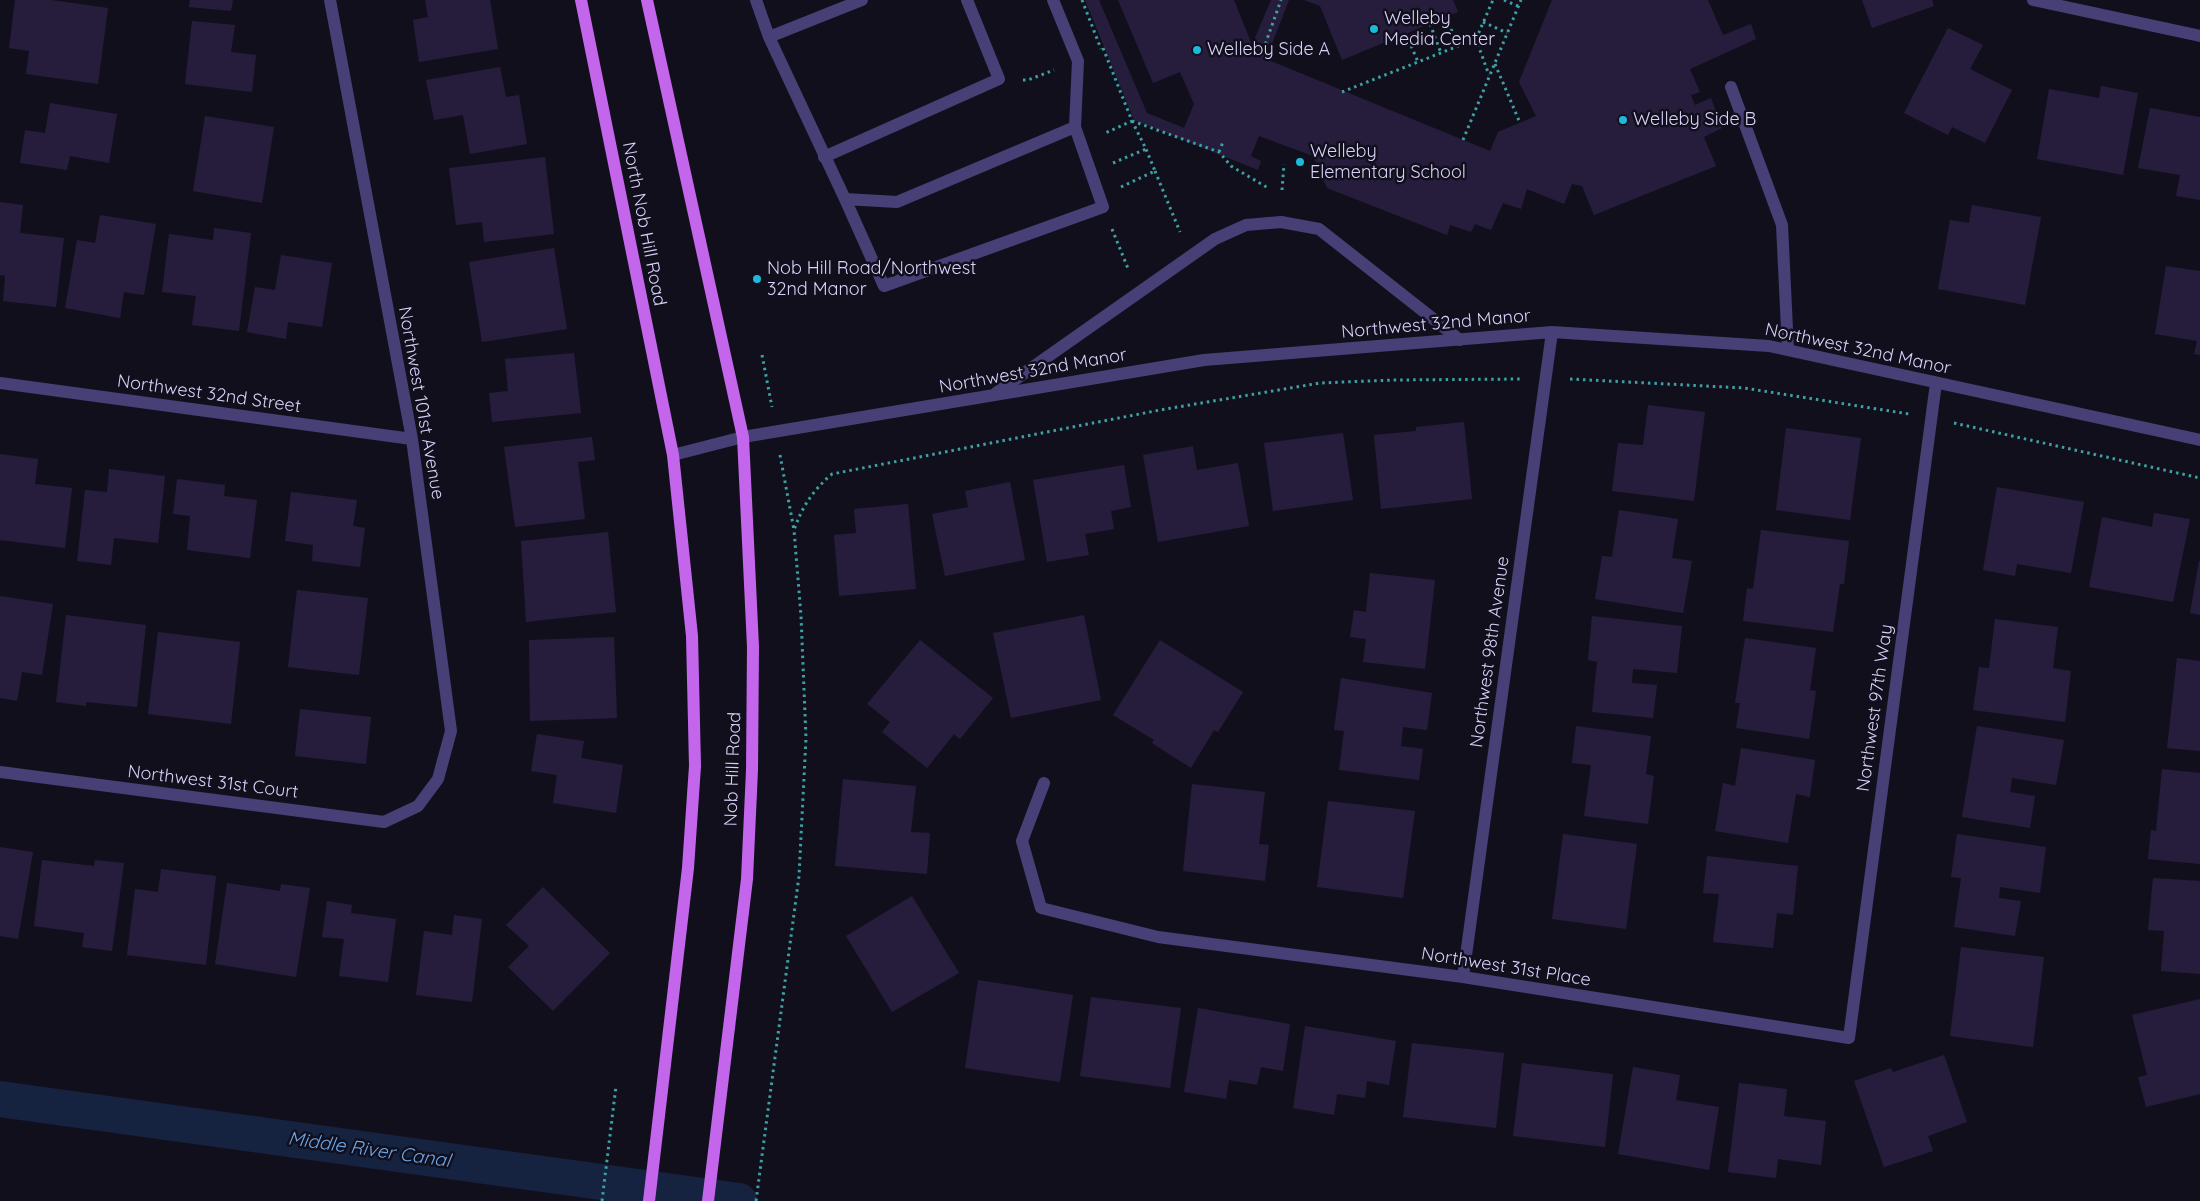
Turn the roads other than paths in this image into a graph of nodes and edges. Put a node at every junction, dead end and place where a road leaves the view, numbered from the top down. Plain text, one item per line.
1 (330, 0) edge
2 (581, 0) edge
3 (647, 0) edge
4 (756, 0) edge
5 (862, 0) edge
6 (967, 0) edge
7 (1053, 0) edge
8 (2034, 1) edge
9 (769, 36) junction
10 (2200, 36) edge
11 (1731, 87) dead end
12 (1074, 127) junction
13 (824, 157) junction
14 (845, 199) junction
15 (1552, 332) junction
16 (1460, 340) junction
17 (1788, 350) junction
18 (0, 383) edge
19 (1936, 383) junction
20 (992, 396) junction
21 (743, 438) junction
22 (412, 439) junction
23 (2200, 440) edge
24 (673, 454) junction
25 (0, 772) edge
26 (1044, 783) dead end
27 (418, 806) joint
28 (1463, 977) junction
29 (1849, 1038) joint
30 (649, 1201) edge
31 (708, 1201) edge

1 - 22 street, Northwest 101st Avenue
2 - 24 main road, North Nob Hill Road
3 - 21 main road
4 - 9 street
5 - 9 street
6 - 13 street
7 - 12 street
8 - 10 street
9 - 13 street
11 - 17 street
12 - 14 street
12 - 14 street
13 - 14 street
15 - 16 street, Northwest 32nd Manor
15 - 17 street, Northwest 32nd Manor
15 - 28 street, Northwest 98th Avenue
16 - 20 street, Northwest 32nd Manor
16 - 20 street
17 - 19 street, Northwest 32nd Manor
18 - 22 street, Northwest 32nd Street
19 - 23 street, Northwest 32nd Manor
19 - 29 street, Northwest 97th Way
20 - 21 street, Northwest 32nd Manor
21 - 24 street, Northwest 32nd Manor
21 - 31 main road, Nob Hill Road
22 - 27 street, Northwest 101st Avenue
24 - 30 main road
25 - 27 street, Northwest 31st Court
26 - 28 street, Northwest 31st Place
28 - 29 street, Northwest 31st Place

